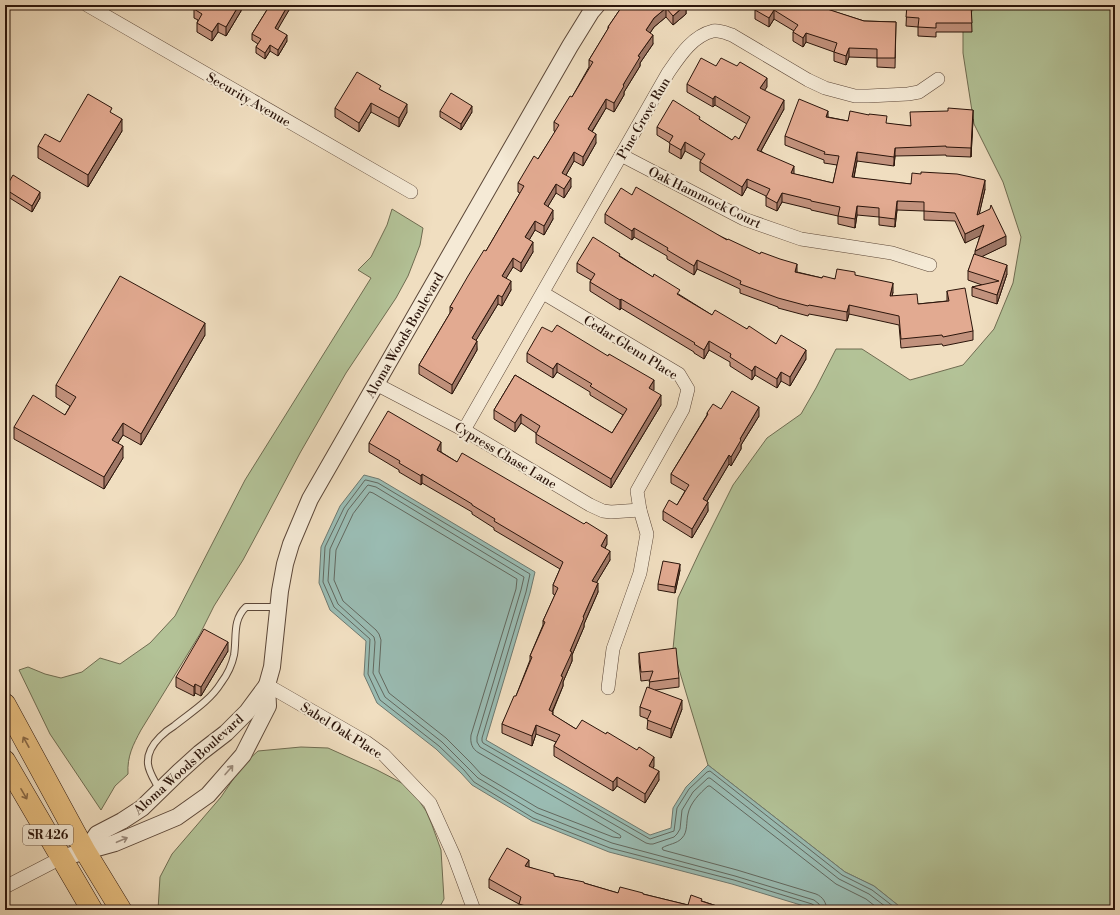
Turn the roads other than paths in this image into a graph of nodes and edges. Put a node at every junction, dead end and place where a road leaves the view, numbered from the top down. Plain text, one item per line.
1 (87, 5) edge
2 (597, 5) edge
3 (938, 79) dead end
4 (622, 155) junction
5 (411, 192) dead end
6 (930, 265) dead end
7 (543, 293) junction
8 (376, 384) junction
9 (464, 430) junction
10 (640, 510) junction
11 (278, 607) junction
12 (267, 685) junction
13 (608, 688) dead end
14 (5, 704) edge
15 (5, 760) edge
16 (160, 790) junction
17 (85, 851) junction
18 (61, 858) junction
19 (5, 887) edge
20 (92, 910) edge
21 (121, 910) edge
22 (474, 910) edge

1 - 5 street, Security Avenue
2 - 8 street, Aloma Woods Boulevard
3 - 4 street, Pine Grove Run
4 - 6 street, Oak Hammock Court
4 - 7 street, Pine Grove Run
7 - 9 street, Pine Grove Run
7 - 10 street, Cedar Glenn Place
8 - 9 street, Cypress Chase Lane
8 - 11 street, Aloma Woods Boulevard
9 - 10 street, Cypress Chase Lane
10 - 13 street, Cedar Glenn Place
11 - 12 street, Aloma Woods Boulevard
11 - 16 lane
12 - 16 street, Aloma Woods Boulevard
17 -> 12 street, Aloma Woods Boulevard
12 - 22 street, Sabel Oak Place
17 -> 14 main road, SR 426
15 -> 18 main road, SR 426
16 - 17 street, Aloma Woods Boulevard
17 - 18 street, Aloma Woods Boulevard
17 - 21 main road, SR 426
18 - 19 street
18 - 20 main road, SR 426

